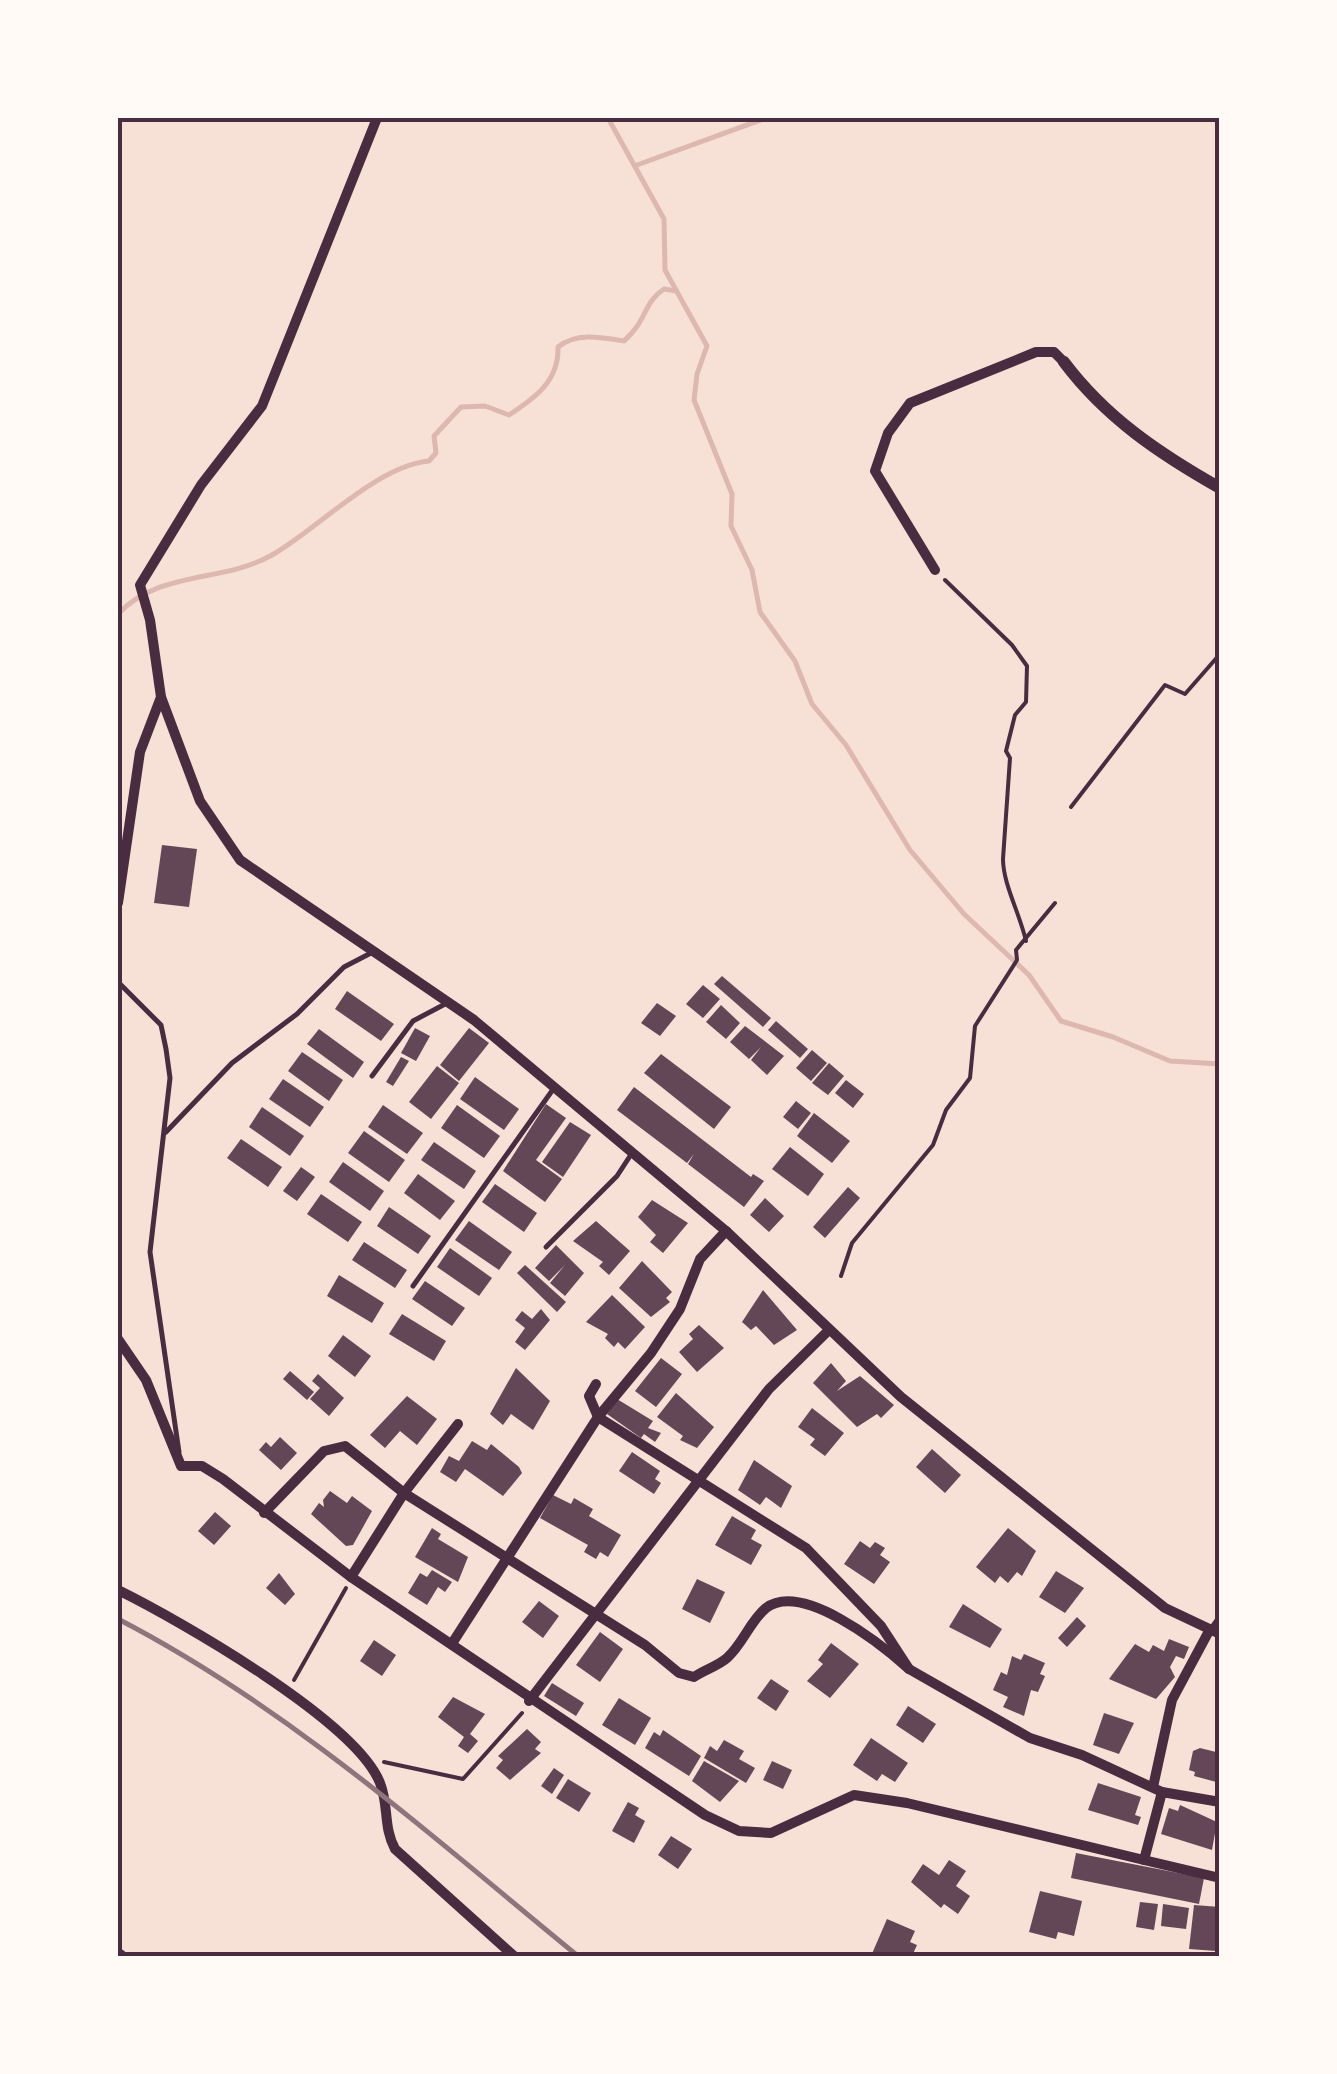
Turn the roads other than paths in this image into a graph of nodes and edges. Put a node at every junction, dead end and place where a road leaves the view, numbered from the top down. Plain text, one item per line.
1 (377, 118) edge
2 (1064, 362) joint
3 (1220, 488) edge
4 (934, 570) road end
5 (161, 697) junction
6 (118, 903) edge
7 (374, 951) junction
8 (118, 982) edge
9 (451, 1004) junction
10 (372, 1076) dead end
11 (556, 1086) junction
12 (164, 1134) junction
13 (634, 1150) junction
14 (726, 1231) junction
15 (546, 1246) dead end
16 (413, 1286) dead end
17 (829, 1330) junction
18 (118, 1338) edge
19 (596, 1384) dead end
20 (598, 1417) junction
21 (458, 1424) dead end
22 (181, 1466) junction
23 (696, 1481) junction
24 (404, 1494) junction
25 (264, 1512) junction
26 (504, 1558) junction
27 (351, 1577) junction
28 (118, 1590) edge
29 (595, 1616) junction
30 (1220, 1616) edge
31 (1214, 1632) edge
32 (453, 1642) junction
33 (909, 1669) junction
34 (529, 1700) junction
35 (1158, 1789) junction
36 (1220, 1802) edge
37 (1144, 1860) junction
38 (1220, 1878) edge
39 (514, 1956) edge

1 - 5 street
2 - 3 street
2 - 4 street
5 - 6 street
5 - 7 street
7 - 9 street
7 - 12 lane
8 - 12 lane
9 - 10 lane
9 - 11 street
11 - 13 street
11 - 16 lane
12 - 22 lane
13 - 14 street
13 - 15 lane
14 - 17 street
14 - 20 street
17 - 23 street
17 - 31 street
18 - 22 street
19 - 20 street
20 - 23 street
20 - 26 street
21 - 24 street
22 - 25 street
23 - 29 street
23 - 33 street
24 - 25 street
24 - 26 street
24 - 27 street
25 - 27 street
26 - 29 street
26 - 32 street
27 - 32 street
28 - 39 street
29 - 33 street
29 - 34 street
30 - 31 lane
31 - 35 street
32 - 34 street
33 - 35 street
34 - 37 street
35 - 36 street
35 - 37 street
37 - 38 street

